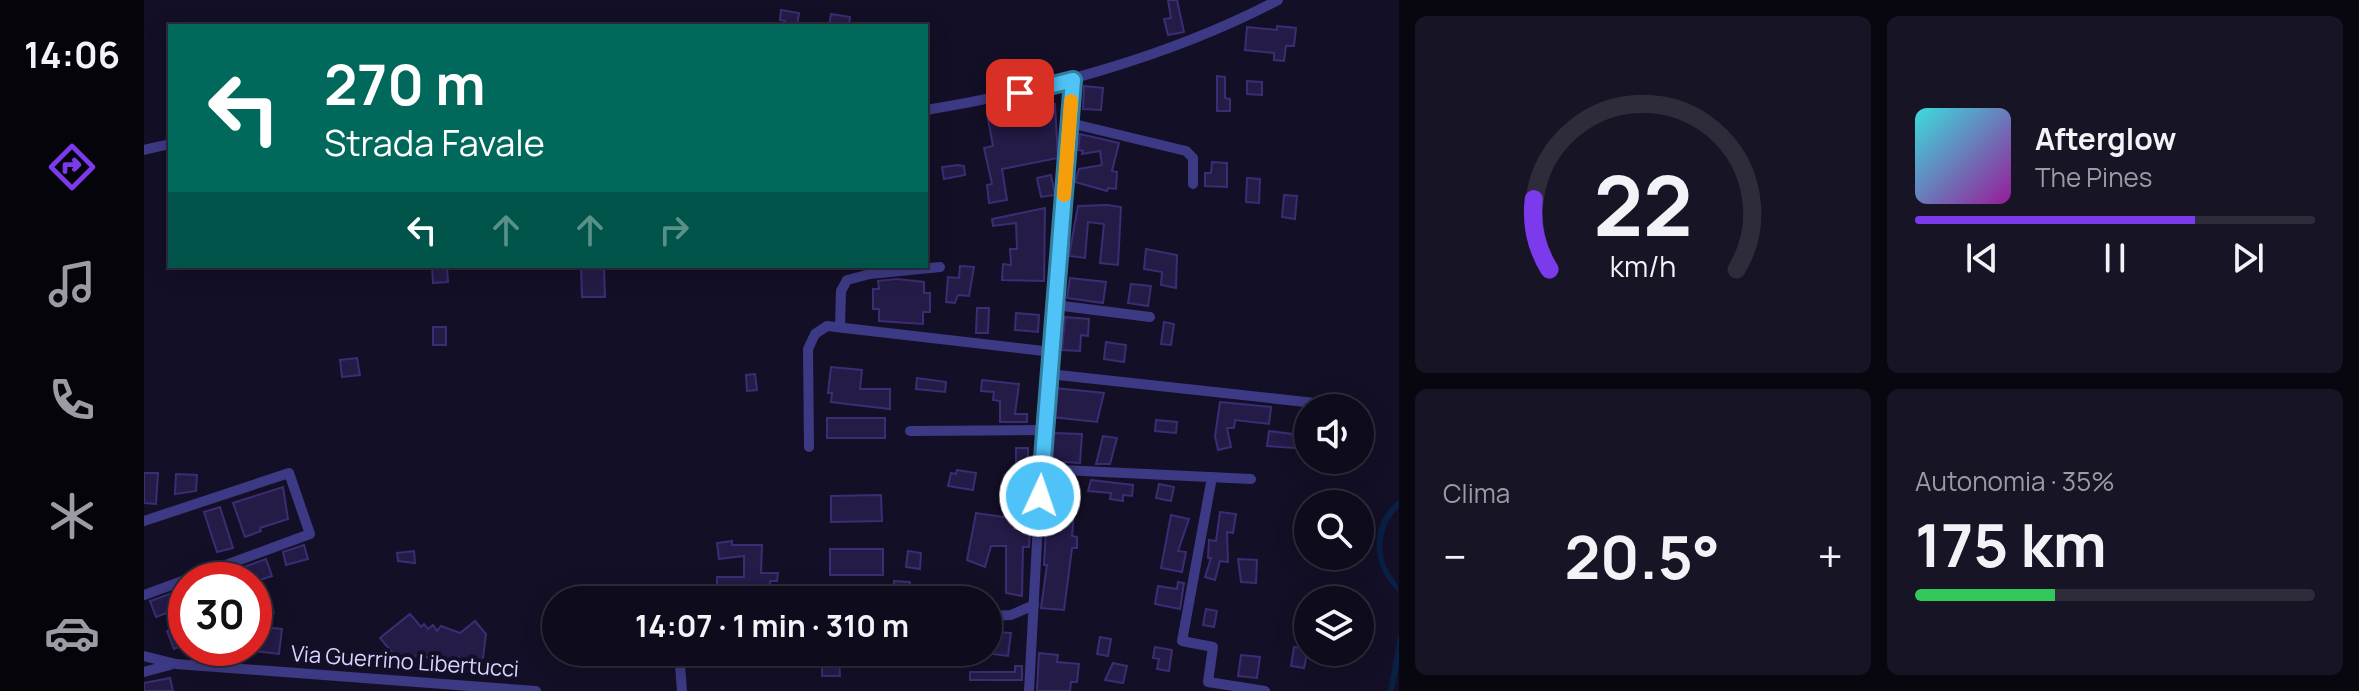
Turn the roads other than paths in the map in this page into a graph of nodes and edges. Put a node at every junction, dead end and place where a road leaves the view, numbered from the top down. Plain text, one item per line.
1 (1278, 0) edge
2 (1073, 80) junction
3 (928, 110) edge
4 (1070, 123) junction
5 (168, 144) edge
6 (144, 150) edge
7 (1193, 184) dead end
8 (940, 267) dead end
9 (1055, 305) junction
10 (1150, 317) dead end
11 (840, 326) junction
12 (1052, 352) junction
13 (1049, 374) junction
14 (1294, 401) edge
15 (1043, 430) junction
16 (910, 431) dead end
17 (809, 447) dead end
18 (1041, 469) junction
19 (1212, 477) junction
20 (1251, 479) dead end
21 (144, 521) edge
22 (144, 595) edge
23 (1034, 608) junction
24 (1002, 615) edge
25 (144, 657) edge
26 (168, 662) edge
27 (168, 666) edge
28 (203, 666) edge
29 (680, 666) edge
30 (144, 670) edge
31 (536, 691) edge
32 (682, 691) edge
33 (1029, 691) edge
34 (1265, 691) edge

1 - 2 street
2 - 3 street
2 - 4 street
4 - 7 street
4 - 9 street
5 - 6 street
8 - 11 street
9 - 10 street
9 - 12 street
11 - 12 street
11 - 17 street
12 - 13 street
13 - 14 street
13 - 15 street
15 - 16 street
15 - 18 street
18 - 19 street
18 - 23 street
19 - 20 street
19 - 34 street
21 - 22 street
23 - 24 street
23 - 33 street
25 - 26 street, Via Guerrino Libertucci
25 - 30 street, Via Guerrino Libertucci
27 - 30 street, Via Guerrino Libertucci
28 - 31 street, Via Guerrino Libertucci
29 - 32 street

